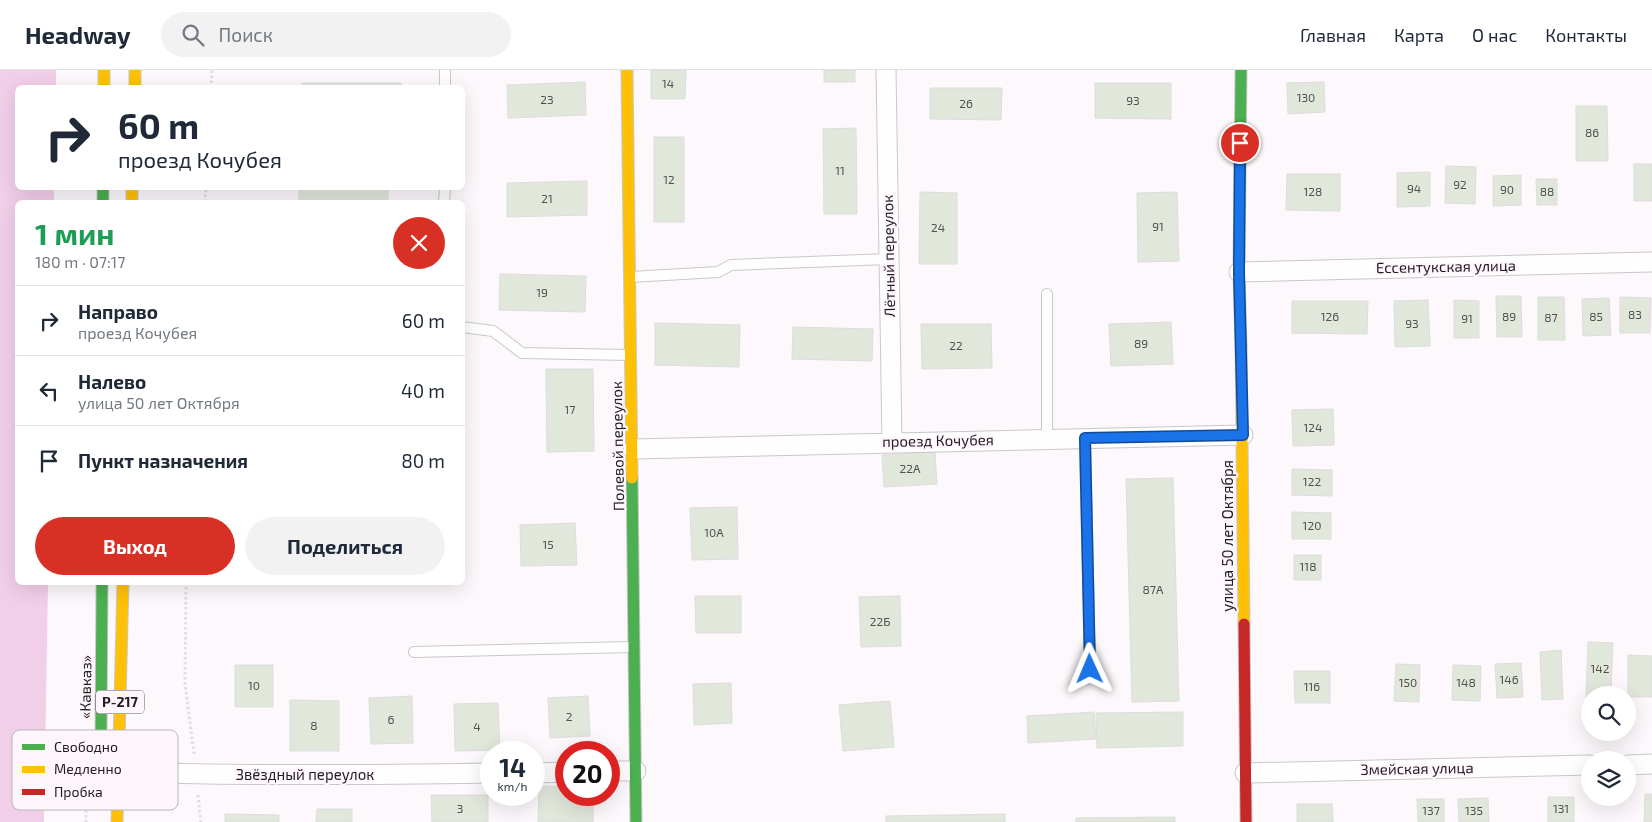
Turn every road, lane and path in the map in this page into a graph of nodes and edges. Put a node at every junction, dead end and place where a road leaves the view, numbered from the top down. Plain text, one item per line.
1 (104, 70) edge
2 (135, 70) edge
3 (212, 70) edge
4 (445, 70) edge
5 (627, 70) edge
6 (886, 70) edge
7 (1241, 70) edge
8 (104, 85) edge
9 (135, 85) edge
10 (211, 85) edge
11 (445, 85) edge
12 (889, 259) junction
13 (1652, 262) edge
14 (1239, 272) junction
15 (630, 277) junction
16 (1047, 294) dead end
17 (465, 327) edge
18 (632, 356) junction
19 (1243, 435) junction
20 (1085, 438) junction
21 (1047, 439) junction
22 (892, 442) junction
23 (632, 449) junction
24 (102, 585) edge
25 (123, 585) edge
26 (186, 585) edge
27 (635, 647) junction
28 (414, 652) dead end
29 (1090, 669) dead end
30 (101, 730) edge
31 (120, 730) edge
32 (1636, 764) edge
33 (1652, 764) edge
34 (1581, 765) edge
35 (636, 771) junction
36 (620, 772) edge
37 (480, 773) edge
38 (1245, 773) junction
39 (178, 774) edge
40 (196, 775) junction
41 (201, 822) edge
42 (636, 822) edge
43 (1246, 822) edge

1 - 8 main road
2 - 9 main road
3 - 10 path
4 - 11 lane
5 - 15 main road, Полевой переулок
6 - 12 street, Лётный переулок
7 - 14 main road, улица 50 лет Октября
12 - 15 lane
12 - 22 street, Лётный переулок
13 - 14 street, Ессентукская улица
14 - 19 main road, улица 50 лет Октября
15 - 18 main road, Полевой переулок
16 - 21 lane
17 - 18 lane
18 - 23 main road, Полевой переулок
19 - 20 street, проезд Кочубея
19 - 38 main road, улица 50 лет Октября
20 - 21 street, проезд Кочубея
20 - 29 lane
21 - 22 street, проезд Кочубея
22 - 23 street, проезд Кочубея
23 - 27 main road, Полевой переулок
24 - 30 main road, «Кавказ» / Р-217
25 - 31 main road, Р-217
26 - 40 path
27 - 28 lane
27 - 35 main road, Полевой переулок
32 - 33 street
34 - 38 street, Змейская улица
35 - 36 street
35 - 42 main road, Полевой переулок
37 - 40 street, Звёздный переулок
38 - 43 main road, улица 50 лет Октября
39 - 40 street, Звёздный переулок
40 - 41 path

